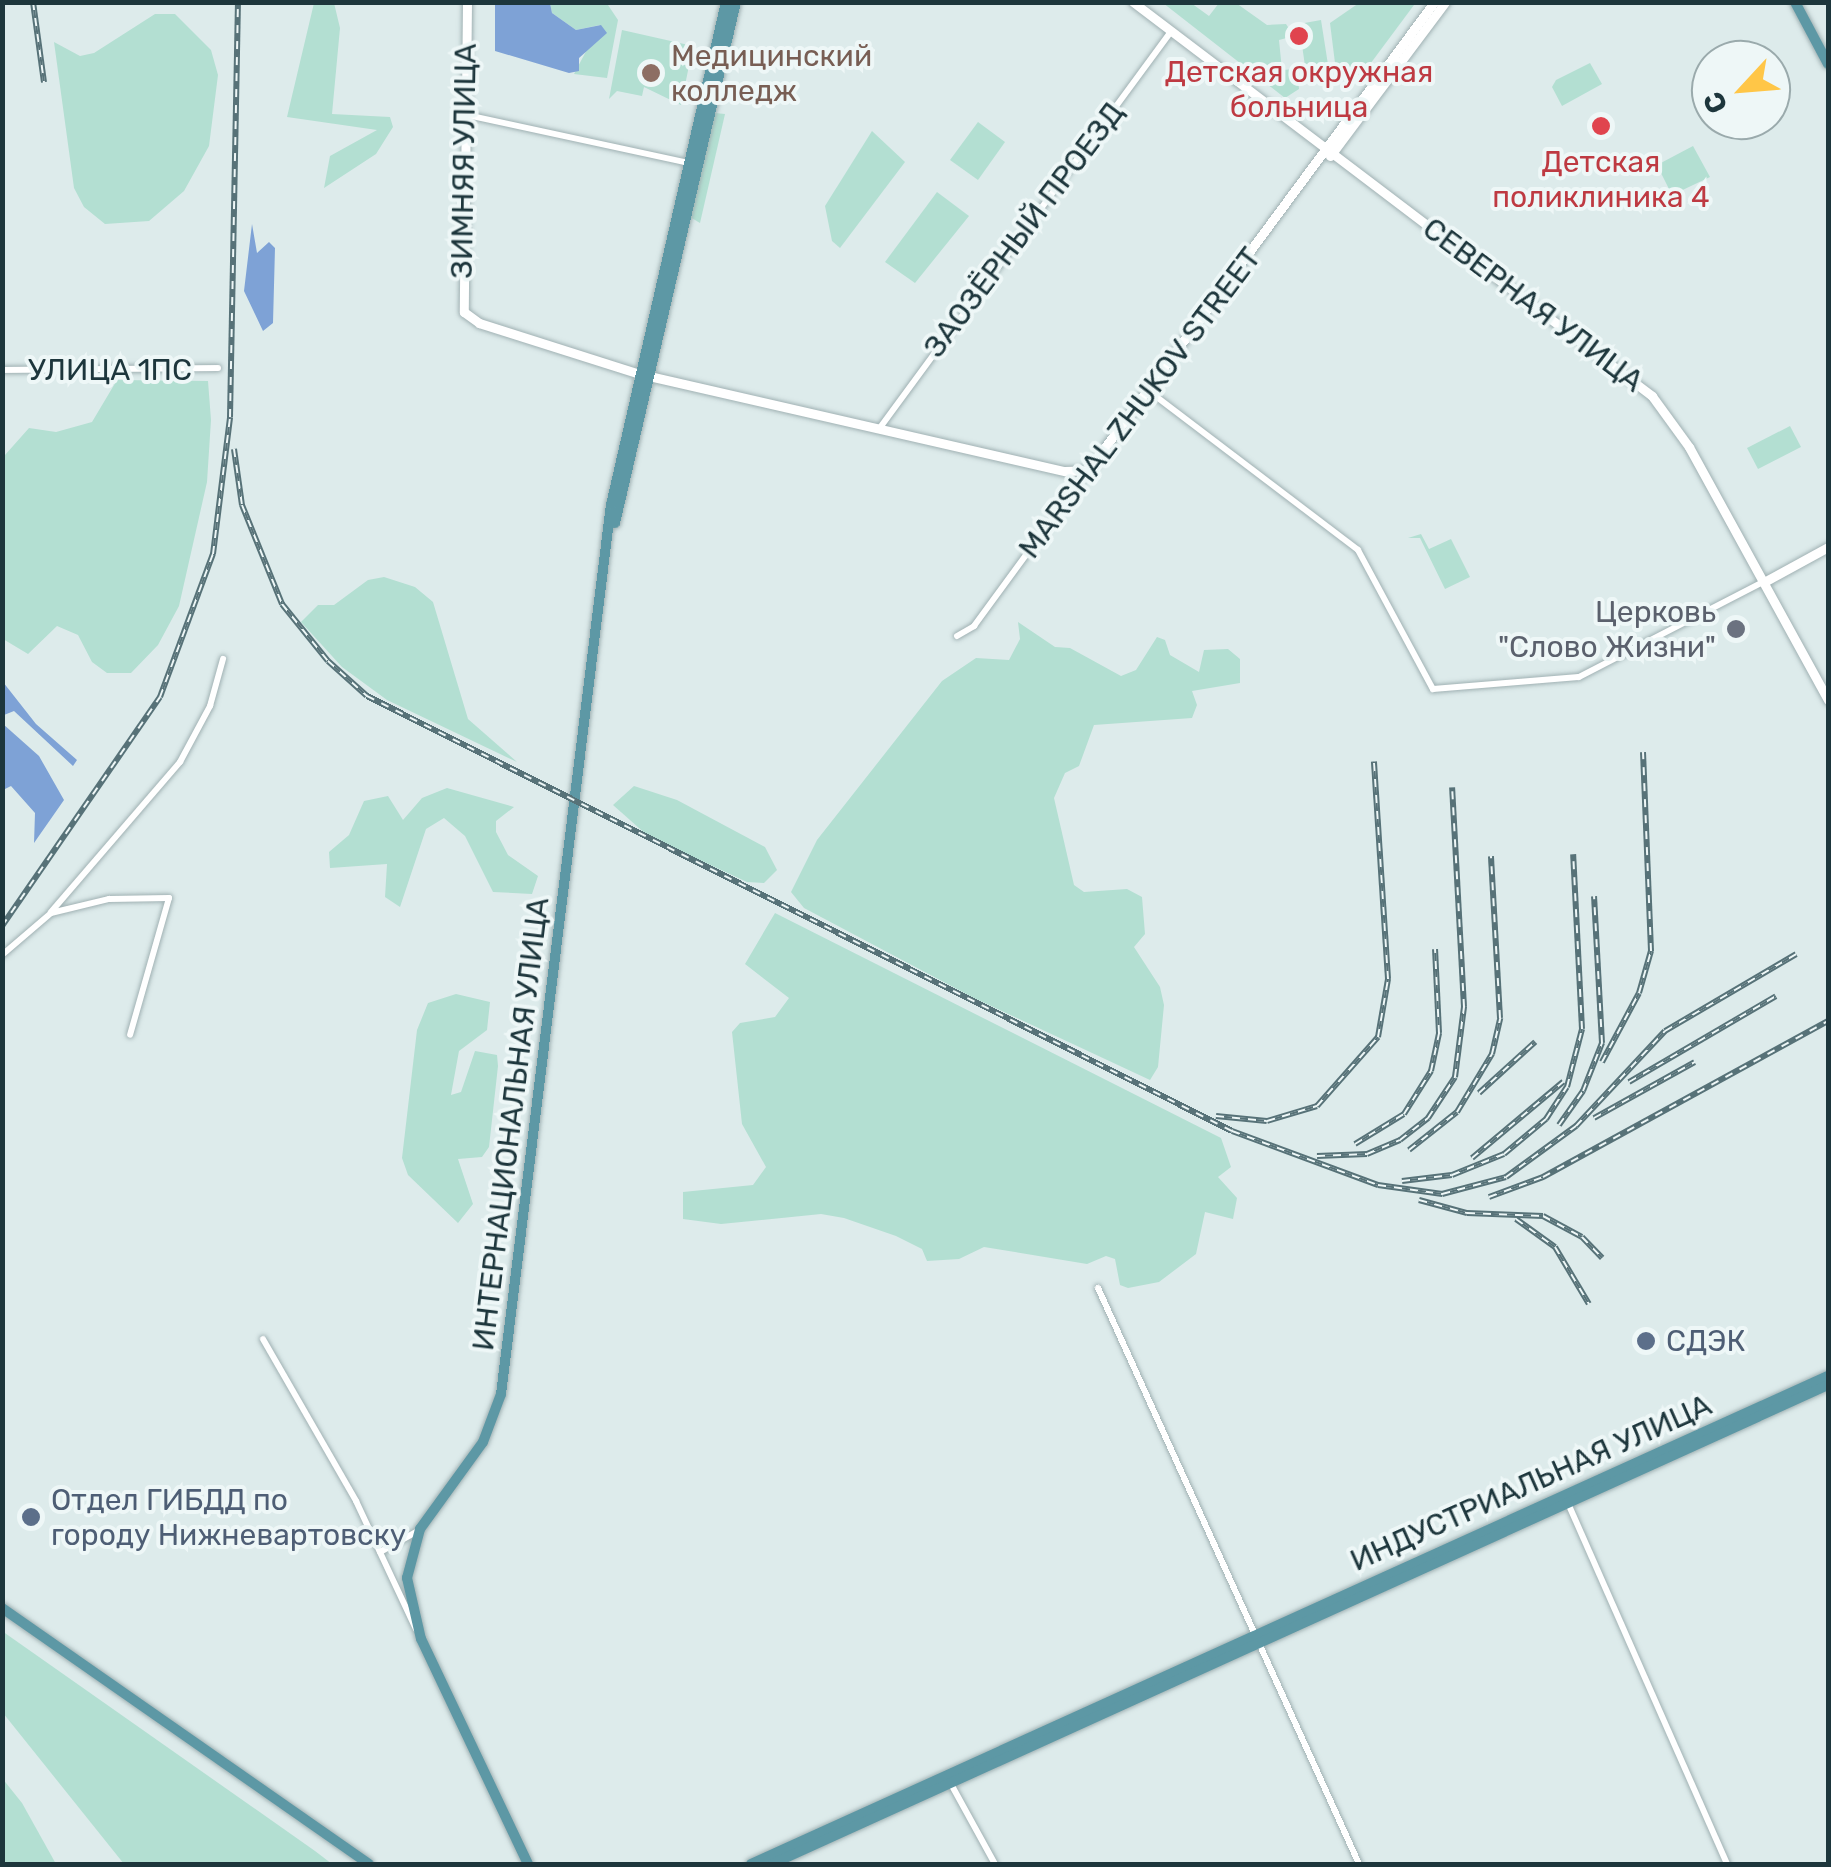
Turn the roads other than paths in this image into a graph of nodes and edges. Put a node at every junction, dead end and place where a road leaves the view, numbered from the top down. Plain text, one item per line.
1 (467, 2) edge
2 (726, 2) edge
3 (736, 2) edge
4 (1133, 2) edge
5 (1434, 2) edge
6 (1445, 2) edge
7 (1795, 2) edge
8 (725, 28) junction
9 (1171, 31) junction
10 (1828, 60) edge
11 (465, 114) junction
12 (1357, 114) junction
13 (1330, 151) junction
14 (688, 163) junction
15 (667, 279) junction
16 (218, 368) dead end
17 (2, 370) edge
18 (645, 375) junction
19 (1150, 392) junction
20 (879, 429) junction
21 (1088, 470) junction
22 (1065, 472) junction
23 (1080, 482) junction
24 (1073, 490) junction
25 (1828, 547) edge
26 (1764, 582) junction
27 (956, 636) dead end
28 (223, 659) dead end
29 (1828, 700) edge
30 (50, 913) junction
31 (2, 955) edge
32 (130, 1035) dead end
33 (1098, 1288) dead end
34 (263, 1340) dead end
35 (1828, 1376) edge
36 (1828, 1385) edge
37 (1566, 1499) junction
38 (409, 1544) junction
39 (380, 1552) junction
40 (408, 1568) junction
41 (387, 1570) junction
42 (2, 1608) edge
43 (421, 1640) junction
44 (1257, 1640) junction
45 (950, 1784) junction
46 (502, 1812) junction
47 (318, 1831) junction
48 (356, 1864) edge
49 (369, 1864) edge
50 (519, 1864) edge
51 (528, 1864) edge
52 (751, 1864) edge
53 (772, 1864) edge
54 (994, 1864) edge
55 (1359, 1864) edge
56 (1728, 1864) edge

1 - 11 main road, ЗИМНЯЯ УЛИЦА
2 - 8 main road, ИНТЕРНАЦИОНАЛЬНАЯ УЛИЦА
3 - 8 main road, ИНТЕРНАЦИОНАЛЬНАЯ УЛИЦА
4 - 9 main road, СЕВЕРНАЯ УЛИЦА
5 - 12 main road, MARSHAL ZHUKOV STREET
6 - 12 main road, MARSHAL ZHUKOV STREET
7 - 10 main road
8 - 14 main road, ИНТЕРНАЦИОНАЛЬНАЯ УЛИЦА
8 - 15 main road, ИНТЕРНАЦИОНАЛЬНАЯ УЛИЦА
9 - 13 main road, СЕВЕРНАЯ УЛИЦА
9 - 20 street, ЗАОЗЁРНЫЙ ПРОЕЗД
11 - 14 street
11 - 18 main road, ЗИМНЯЯ УЛИЦА
12 - 13 main road, MARSHAL ZHUKOV STREET
13 - 19 main road, MARSHAL ZHUKOV STREET
13 - 26 main road, СЕВЕРНАЯ УЛИЦА
14 - 15 main road, ИНТЕРНАЦИОНАЛЬНАЯ УЛИЦА
15 - 18 main road, ИНТЕРНАЦИОНАЛЬНАЯ УЛИЦА
16 - 17 street, УЛИЦА 1ПС
18 - 20 main road, ЗИМНЯЯ УЛИЦА
18 - 38 main road, ИНТЕРНАЦИОНАЛЬНАЯ УЛИЦА
19 - 21 main road, MARSHAL ZHUKOV STREET
19 - 26 street
20 - 22 main road, ЗИМНЯЯ УЛИЦА
21 - 22 main road, ЗИМНЯЯ УЛИЦА
21 - 23 street, MARSHAL ZHUKOV STREET
22 - 23 street
22 - 24 street
23 - 24 street, MARSHAL ZHUKOV STREET
24 - 27 street, MARSHAL ZHUKOV STREET
25 - 26 main road
26 - 29 main road, СЕВЕРНАЯ УЛИЦА
28 - 30 street
30 - 31 street
30 - 32 street
33 - 44 street
34 - 39 street
35 - 37 main road, ИНДУСТРИАЛЬНАЯ УЛИЦА
36 - 37 main road, ИНДУСТРИАЛЬНАЯ УЛИЦА
37 - 44 main road, ИНДУСТРИАЛЬНАЯ УЛИЦА
37 - 56 street
38 - 39 street
38 - 40 main road, ИНТЕРНАЦИОНАЛЬНАЯ УЛИЦА
39 - 41 street
40 - 41 street
40 - 43 main road, ИНТЕРНАЦИОНАЛЬНАЯ УЛИЦА
41 - 43 street
42 - 47 main road
43 - 46 main road, ИНТЕРНАЦИОНАЛЬНАЯ УЛИЦА
44 - 45 main road, ИНДУСТРИАЛЬНАЯ УЛИЦА
44 - 52 main road, ИНДУСТРИАЛЬНАЯ УЛИЦА
44 - 55 street
45 - 53 main road, ИНДУСТРИАЛЬНАЯ УЛИЦА
45 - 54 street
46 - 50 main road
46 - 51 main road
47 - 48 main road
47 - 49 main road

